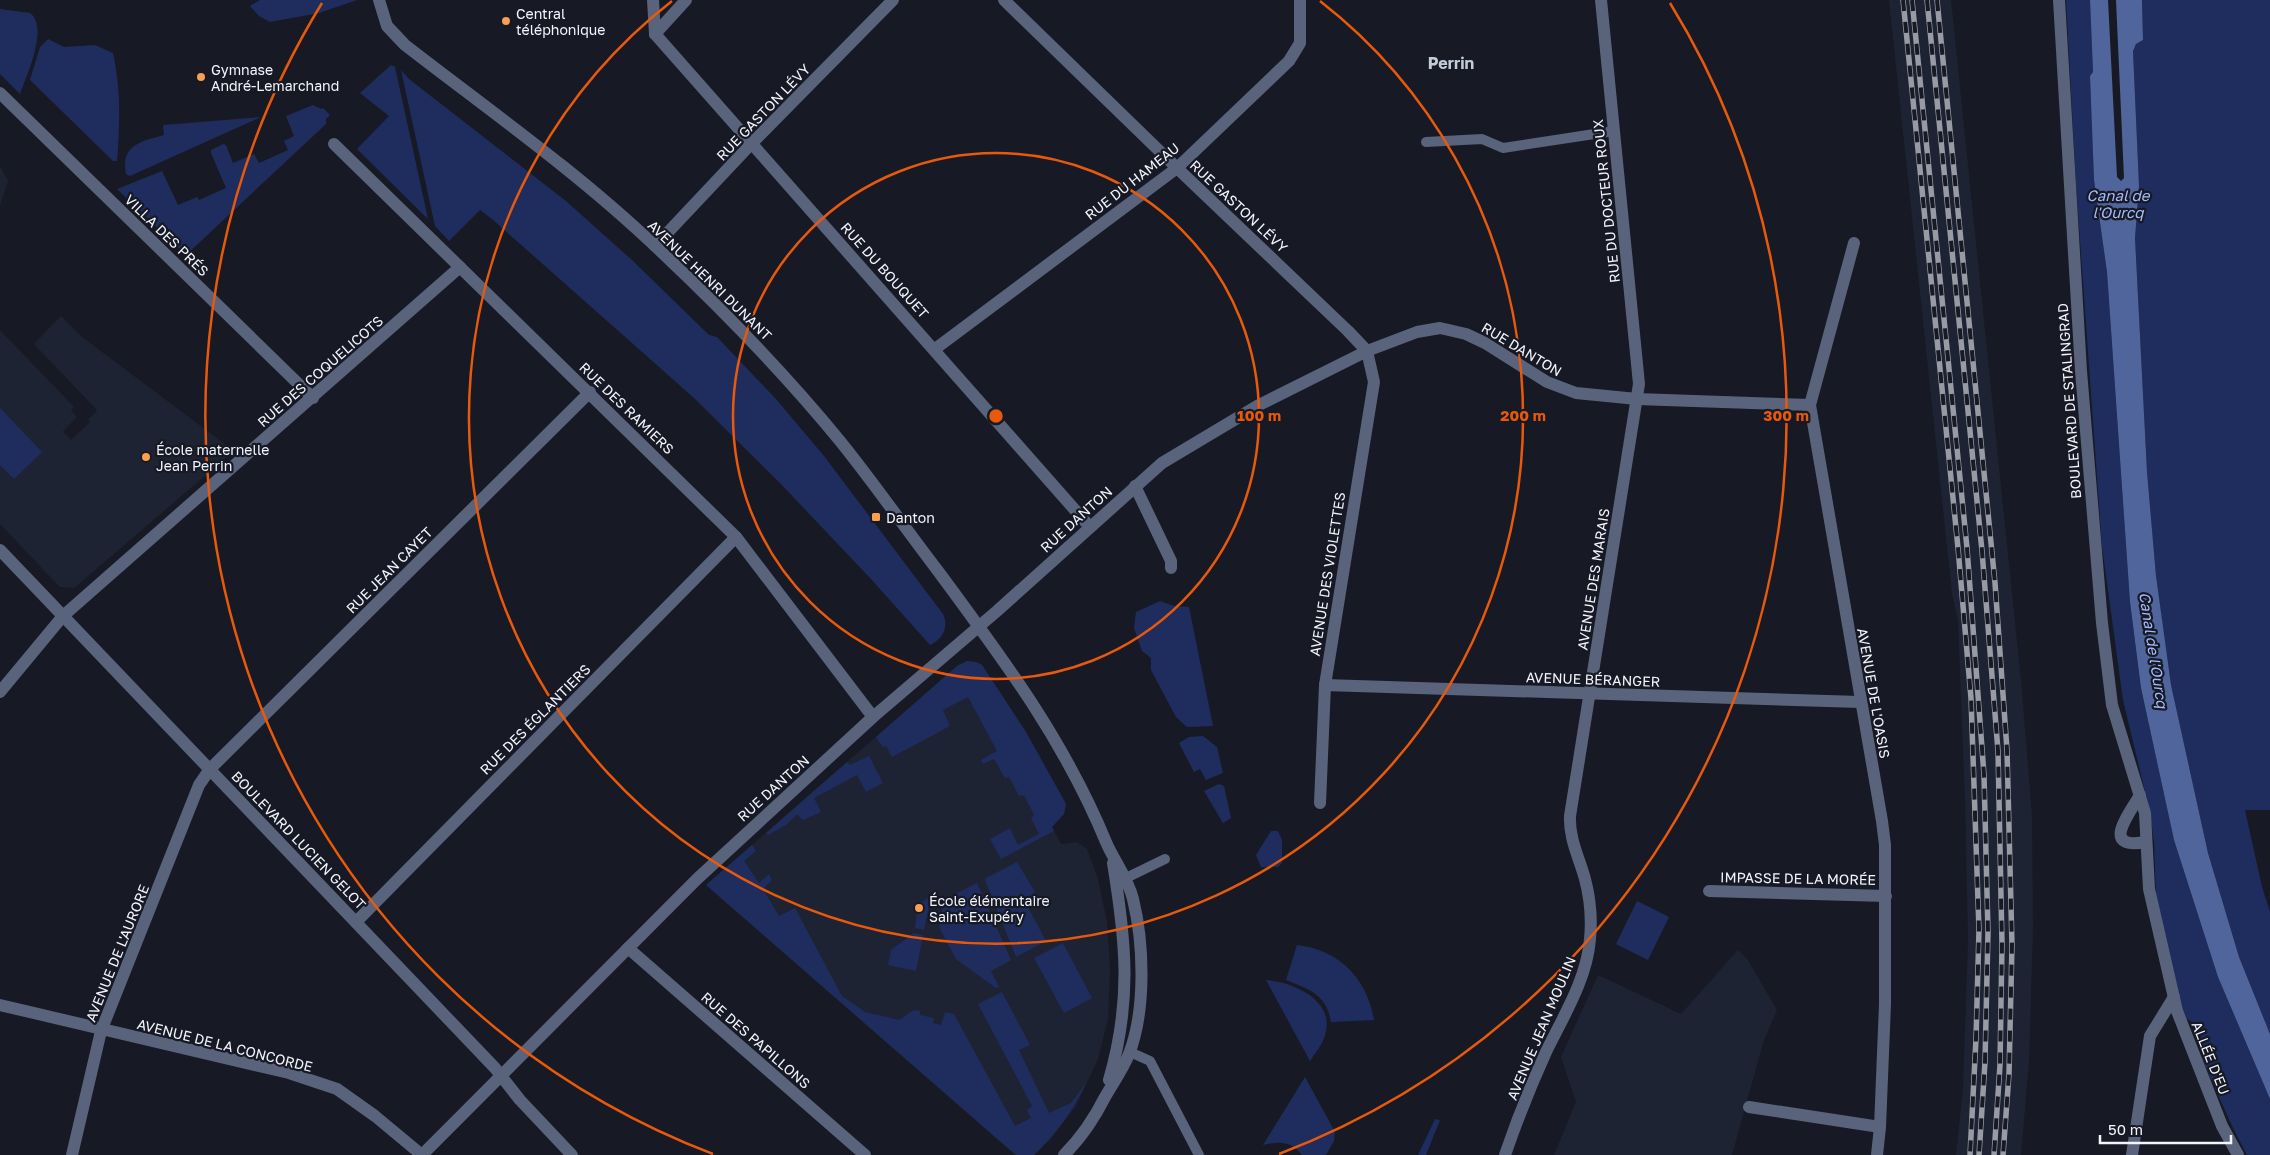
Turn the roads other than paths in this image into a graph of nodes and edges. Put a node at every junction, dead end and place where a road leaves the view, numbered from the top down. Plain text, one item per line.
1 (378, 0) edge
2 (653, 0) edge
3 (686, 0) edge
4 (893, 0) edge
5 (1004, 0) edge
6 (1601, 0) edge
7 (2059, 0) edge
8 (1298, 1) edge
9 (655, 34) junction
10 (0, 93) edge
11 (1614, 131) junction
12 (1426, 142) dead end
13 (752, 143) junction
14 (334, 144) dead end
15 (1177, 168) junction
16 (1854, 243) dead end
17 (655, 246) junction
18 (460, 267) junction
19 (935, 349) junction
20 (1366, 351) junction
21 (590, 392) junction
22 (313, 398) junction
23 (1637, 399) junction
24 (1810, 405) junction
25 (1135, 486) junction
26 (1090, 527) junction
27 (736, 537) junction
28 (0, 550) edge
29 (1171, 568) dead end
30 (63, 616) junction
31 (979, 626) junction
32 (1325, 685) junction
33 (0, 692) edge
34 (1589, 694) junction
35 (1860, 702) junction
36 (873, 717) junction
37 (210, 769) junction
38 (2140, 796) junction
39 (1320, 803) dead end
40 (1570, 823) joint
41 (2146, 842) junction
42 (1112, 855) junction
43 (1164, 859) dead end
44 (1126, 878) junction
45 (1709, 891) dead end
46 (1886, 896) junction
47 (356, 922) junction
48 (628, 948) junction
49 (2174, 997) junction
50 (0, 1006) edge
51 (102, 1031) junction
52 (1130, 1052) junction
53 (501, 1075) junction
54 (1103, 1102) junction
55 (1750, 1107) dead end
56 (1880, 1127) junction
57 (72, 1155) edge
58 (422, 1155) edge
59 (572, 1155) edge
60 (865, 1155) edge
61 (1064, 1155) edge
62 (1199, 1155) edge
63 (1505, 1155) edge
64 (1876, 1155) edge
65 (2132, 1155) edge
66 (2238, 1155) edge

1 - 17 street, AVENUE HENRI DUNANT
2 - 9 street
3 - 9 street
4 - 13 street, RUE GASTON LÉVY
5 - 15 street, RUE GASTON LÉVY
6 - 11 street, RUE DU DOCTEUR ROUX
7 - 38 street, BOULEVARD DE STALINGRAD
8 - 15 street, RUE DU HAMEAU
9 - 13 street, RUE DU BOUQUET
10 - 22 street, VILLA DES PRÉS
11 - 12 lane
11 - 23 street, RUE DU DOCTEUR ROUX
13 - 17 street, RUE GASTON LÉVY
13 - 19 street, RUE DU BOUQUET
14 - 18 street, RUE DES RAMIERS
15 - 19 street, RUE DU HAMEAU
15 - 20 street, RUE GASTON LÉVY
16 - 24 street, AVENUE DE L'OASIS
17 - 31 street, AVENUE HENRI DUNANT
18 - 21 street, RUE DES RAMIERS
18 - 22 street, RUE DES COQUELICOTS
19 - 26 street, RUE DU BOUQUET
20 - 23 street, RUE DANTON
20 - 25 street, RUE DANTON
20 - 32 street, AVENUE DES VIOLETTES
21 - 27 street, RUE DES RAMIERS
21 - 37 street, RUE JEAN CAYET
22 - 30 street, RUE DES COQUELICOTS
23 - 24 street, RUE DANTON
23 - 34 street, AVENUE DES MARAIS
24 - 35 street, AVENUE DE L'OASIS
25 - 26 street, RUE DANTON
25 - 29 street
26 - 31 street, RUE DANTON
27 - 36 street, RUE DES RAMIERS
27 - 47 street, RUE DES ÉGLANTIERS
28 - 30 street, BOULEVARD LUCIEN GELOT
30 - 33 street, RUE DES COQUELICOTS
30 - 37 street, BOULEVARD LUCIEN GELOT
31 - 36 street, RUE DANTON
31 - 42 street, AVENUE HENRI DUNANT
32 - 34 street, AVENUE BÉRANGER
32 - 39 street, AVENUE DES VIOLETTES
34 - 35 street, AVENUE BÉRANGER
34 - 40 street, AVENUE DES MARAIS
35 - 46 street, AVENUE DE L'OASIS
36 - 48 street, RUE DANTON
37 - 47 street, BOULEVARD LUCIEN GELOT
37 - 51 street, AVENUE DE L'AURORE
38 - 41 street, BOULEVARD DE STALINGRAD
38 - 41 street
40 - 63 street, AVENUE JEAN MOULIN
41 - 49 street, ALLÉE D'EU
42 - 44 street
42 - 54 street
43 - 44 lane
44 - 52 street
45 - 46 street, IMPASSE DE LA MORÉE
46 - 56 street, AVENUE DE L'OASIS
47 - 53 street, BOULEVARD LUCIEN GELOT
48 - 53 street, RUE DANTON
48 - 60 street, RUE DES PAPILLONS
49 - 65 street
49 - 66 street, ALLÉE D'EU
50 - 51 street, AVENUE DE LA CONCORDE
51 - 57 street, AVENUE DE L'AURORE
51 - 58 street, AVENUE DE LA CONCORDE
52 - 54 street
52 - 62 lane
53 - 58 street, AVENUE DE LA CONCORDE
53 - 59 street, BOULEVARD LUCIEN GELOT
54 - 61 street
55 - 56 street
56 - 64 street, AVENUE DE L'OASIS

